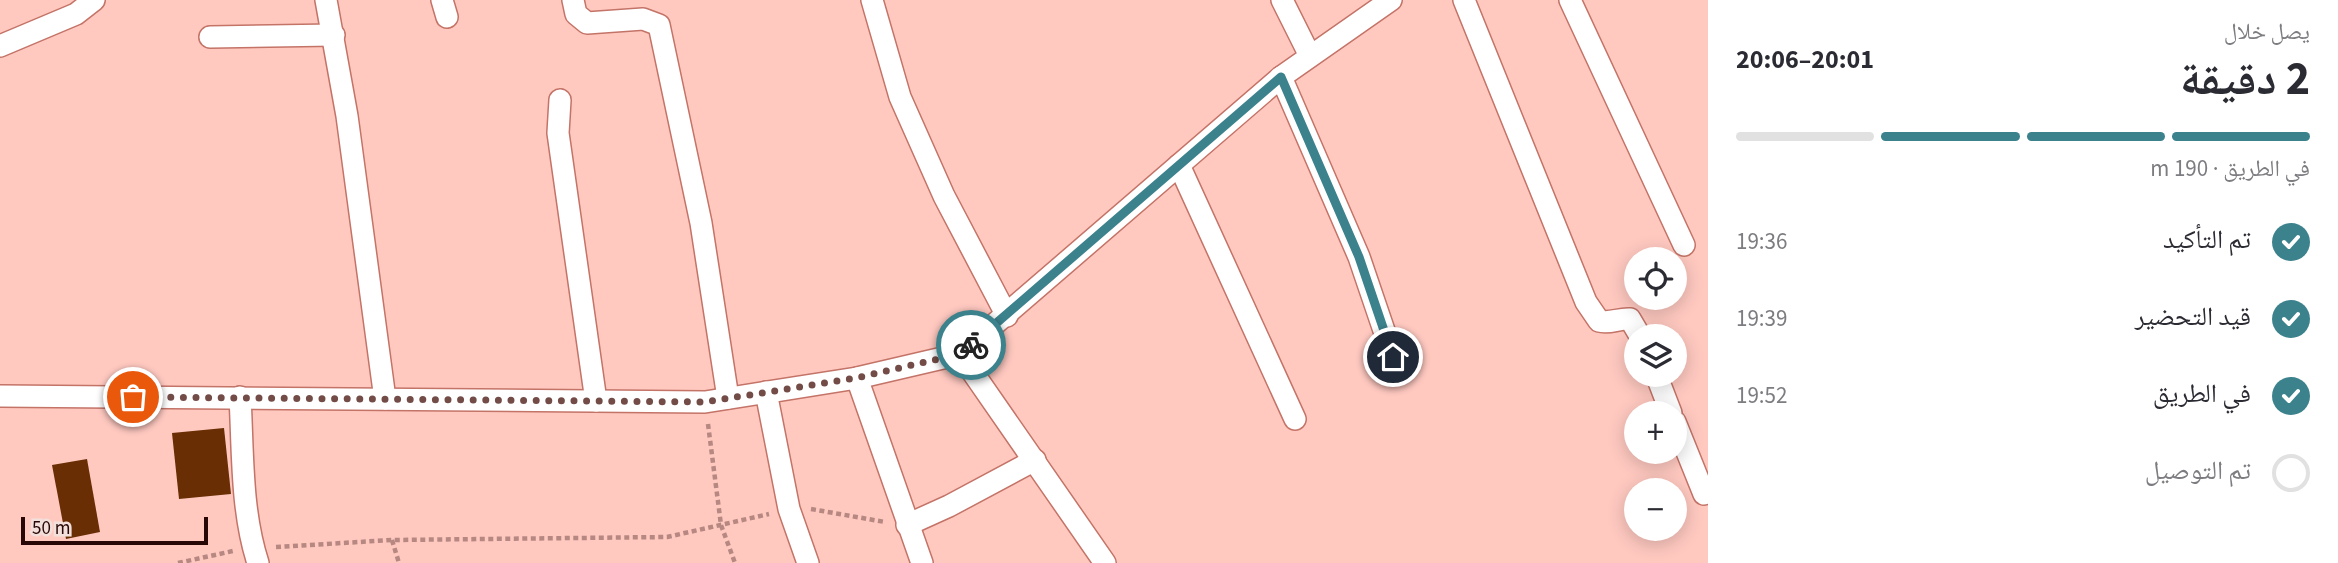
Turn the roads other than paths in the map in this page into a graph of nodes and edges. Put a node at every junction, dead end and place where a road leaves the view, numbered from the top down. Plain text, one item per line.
1 (94, 0) edge
2 (326, 0) edge
3 (573, 0) edge
4 (872, 0) edge
5 (1282, 0) edge
6 (1391, 0) edge
7 (1464, 0) edge
8 (1570, 0) edge
9 (334, 35) junction
10 (210, 37) dead end
11 (0, 46) edge
12 (1310, 56) junction
13 (1281, 77) junction
14 (560, 100) dead end
15 (1179, 165) junction
16 (1684, 245) dead end
17 (1007, 316) junction
18 (1633, 324) edge
19 (960, 354) junction
20 (1393, 357) dead end
21 (856, 378) junction
22 (766, 392) junction
23 (0, 396) edge
24 (240, 397) junction
25 (728, 398) junction
26 (385, 399) junction
27 (596, 401) junction
28 (1295, 419) dead end
29 (1687, 452) edge
30 (1035, 460) junction
31 (1704, 494) dead end
32 (907, 525) junction
33 (256, 556) edge
34 (1095, 560) edge
35 (807, 563) edge
36 (922, 563) edge

1 - 11 street
2 - 9 street
3 - 25 street
4 - 17 street
5 - 12 street
6 - 12 street
7 - 18 street
8 - 16 street
9 - 10 street
9 - 26 street
12 - 13 street
13 - 15 street
13 - 20 street
14 - 27 street
15 - 17 street
15 - 28 street
17 - 19 street
19 - 21 street
19 - 30 street
21 - 22 street
21 - 32 street
22 - 25 street
22 - 35 street
23 - 24 street
24 - 26 street
24 - 33 street
25 - 27 street
26 - 27 street
29 - 31 street
30 - 32 street
30 - 34 street
32 - 36 street

